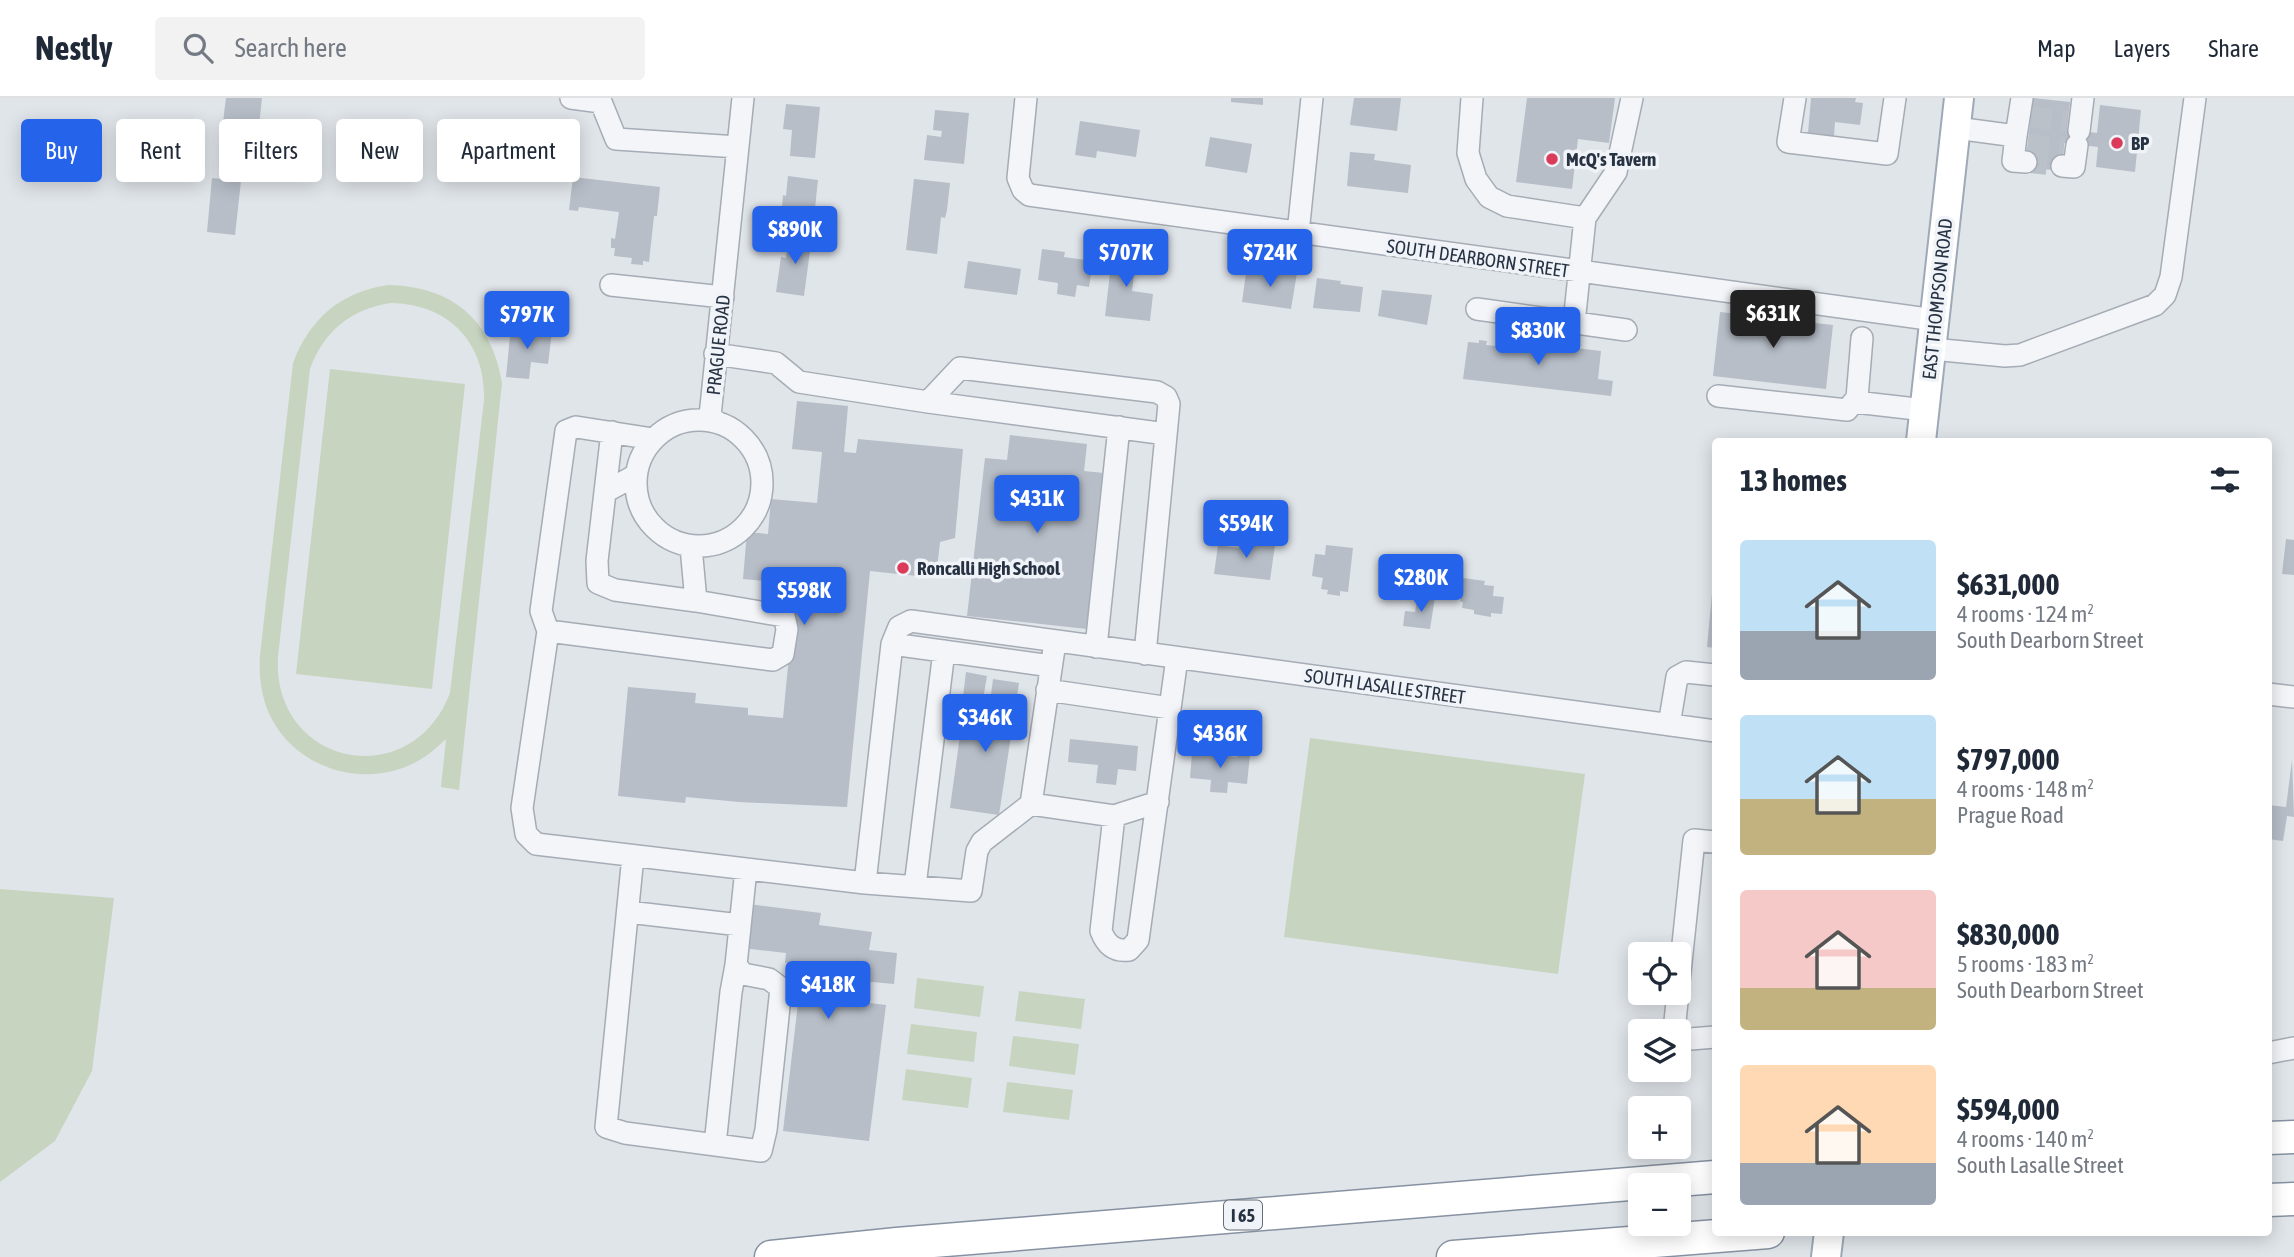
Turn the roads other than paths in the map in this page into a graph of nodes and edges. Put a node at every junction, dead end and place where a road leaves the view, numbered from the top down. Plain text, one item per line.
1 (571, 98) edge
2 (612, 98) edge
3 (743, 98) edge
4 (1026, 98) edge
5 (1312, 98) edge
6 (1472, 98) edge
7 (1632, 98) edge
8 (1795, 98) edge
9 (1895, 98) edge
10 (1959, 98) edge
11 (2083, 98) edge
12 (2195, 98) edge
13 (608, 121) junction
14 (1956, 128) junction
15 (2022, 131) tunnel mouth
16 (2072, 141) dead end
17 (738, 147) junction
18 (1585, 218) junction
19 (1298, 233) junction
20 (1580, 272) junction
21 (611, 285) dead end
22 (723, 297) junction
23 (1477, 309) dead end
24 (1935, 320) junction
25 (1574, 323) junction
26 (1626, 330) dead end
27 (1862, 338) dead end
28 (1932, 349) junction
29 (715, 354) junction
30 (1718, 396) dead end
31 (928, 402) junction
32 (1855, 402) junction
33 (1925, 410) junction
34 (717, 422) junction
35 (1119, 428) junction
36 (612, 432) junction
37 (1166, 434) junction
38 (1921, 438) edge
39 (653, 439) junction
40 (636, 475) junction
41 (605, 492) junction
42 (691, 547) junction
43 (696, 601) junction
44 (548, 631) junction
45 (1055, 642) junction
46 (892, 644) junction
47 (1096, 647) junction
48 (944, 651) junction
49 (1144, 654) junction
50 (1177, 658) junction
51 (1051, 666) junction
52 (1712, 675) edge
53 (1047, 690) junction
54 (2272, 694) edge
55 (2294, 697) edge
56 (1170, 708) junction
57 (1669, 725) junction
58 (1712, 732) edge
59 (1158, 802) junction
60 (1031, 804) junction
61 (1114, 816) junction
62 (1712, 842) edge
63 (634, 856) junction
64 (746, 869) junction
65 (865, 883) junction
66 (915, 887) junction
67 (628, 912) junction
68 (740, 925) junction
69 (1683, 942) edge
70 (736, 965) junction
71 (1712, 1037) edge
72 (1691, 1039) edge
73 (2294, 1048) edge
74 (2272, 1052) edge
75 (2294, 1137) edge
76 (2272, 1139) edge
77 (715, 1145) junction
78 (1712, 1177) edge
79 (2294, 1199) edge
80 (2272, 1200) edge
81 (1718, 1236) edge
82 (1829, 1236) edge
83 (771, 1257) edge
84 (1453, 1257) edge
85 (1826, 1257) edge

1 - 13 street
2 - 13 street
3 - 17 street, PRAGUE ROAD
4 - 19 street, SOUTH DEARBORN STREET
5 - 19 street
6 - 18 street
7 - 18 street
8 - 9 street
10 - 14 main road, EAST THOMPSON ROAD
11 - 16 street
12 - 28 street
13 - 17 street
14 - 15 street
14 - 24 main road, EAST THOMPSON ROAD
17 - 22 street, PRAGUE ROAD
18 - 20 street
19 - 20 street, SOUTH DEARBORN STREET
20 - 24 street, SOUTH DEARBORN STREET
20 - 25 street
21 - 22 street
22 - 29 street, PRAGUE ROAD
23 - 25 street
24 - 28 main road, EAST THOMPSON ROAD
25 - 26 street
27 - 32 street
28 - 33 main road, EAST THOMPSON ROAD
29 - 31 street
29 - 34 street, PRAGUE ROAD
30 - 32 street
31 - 35 street
31 - 37 street
32 - 33 street
33 - 38 main road, EAST THOMPSON ROAD
34 - 39 street, PRAGUE ROAD
34 - 42 street, PRAGUE ROAD
35 - 37 street
35 - 47 street
36 - 39 street
36 - 41 street
36 - 44 street
37 - 49 street
39 - 40 street
40 - 41 street
40 - 42 street
41 - 43 street
42 - 43 street
43 - 44 street
44 - 63 street
45 - 46 street, SOUTH LASALLE STREET
45 - 47 street, SOUTH LASALLE STREET
45 - 51 street
46 - 48 street
46 - 65 street
47 - 49 street, SOUTH LASALLE STREET
48 - 51 street
48 - 66 street
49 - 50 street, SOUTH LASALLE STREET
50 - 56 street
50 - 57 street, SOUTH LASALLE STREET
51 - 53 street
52 - 57 street
53 - 56 street
53 - 60 street
54 - 55 street
56 - 59 street
57 - 58 street, SOUTH LASALLE STREET
59 - 61 street
59 - 61 street
60 - 61 street
60 - 66 street
62 - 69 street
63 - 64 street
63 - 67 street
64 - 65 street
64 - 68 street
65 - 66 street
67 - 68 street
67 - 77 street
68 - 70 street
70 - 77 street
70 - 77 street
71 - 72 street
73 - 74 street
75 - 76 highway
78 - 83 highway, I 65
79 - 80 highway
81 - 84 highway
82 - 85 main road

